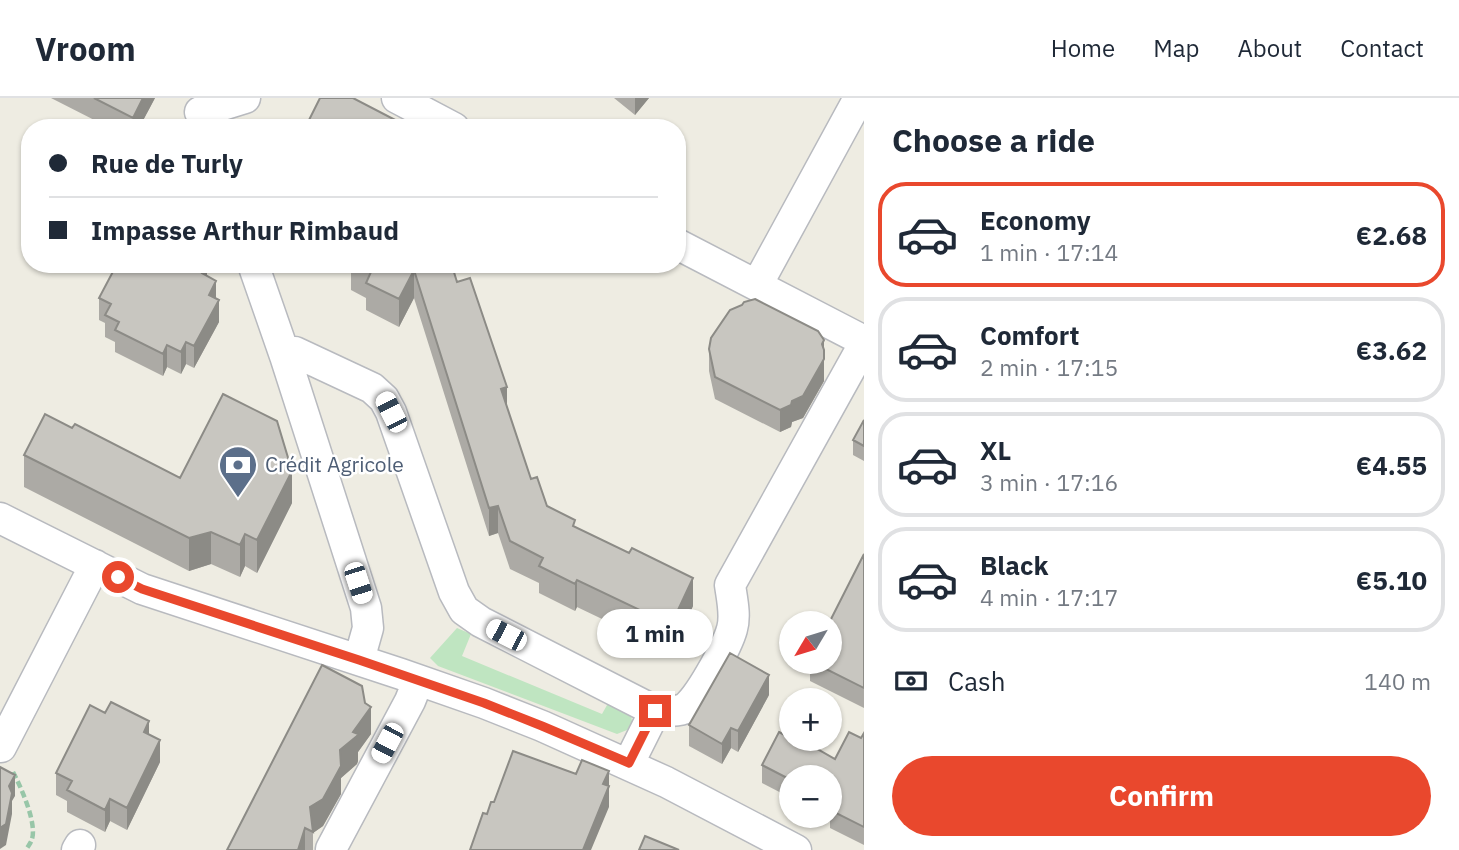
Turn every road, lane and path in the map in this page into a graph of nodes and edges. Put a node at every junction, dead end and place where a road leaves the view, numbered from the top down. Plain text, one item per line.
1 (245, 98) edge
2 (397, 98) edge
3 (859, 98) edge
4 (200, 112) edge
5 (437, 119) edge
6 (686, 249) edge
7 (256, 273) edge
8 (757, 285) junction
9 (864, 343) edge
10 (285, 356) junction
11 (0, 518) edge
12 (95, 565) junction
13 (359, 660) junction
14 (418, 681) junction
15 (655, 711) junction
16 (1, 747) edge
17 (629, 763) junction
18 (331, 849) edge
19 (26, 850) edge
20 (796, 850) edge

1 - 4 street
2 - 5 street
3 - 8 street
6 - 8 street
7 - 10 street
8 - 9 street
9 - 15 street
10 - 13 street
10 - 15 street
11 - 12 street
12 - 13 street
12 - 16 street
13 - 14 street
14 - 17 street
14 - 18 street
15 - 17 street
16 - 19 path
17 - 20 street

